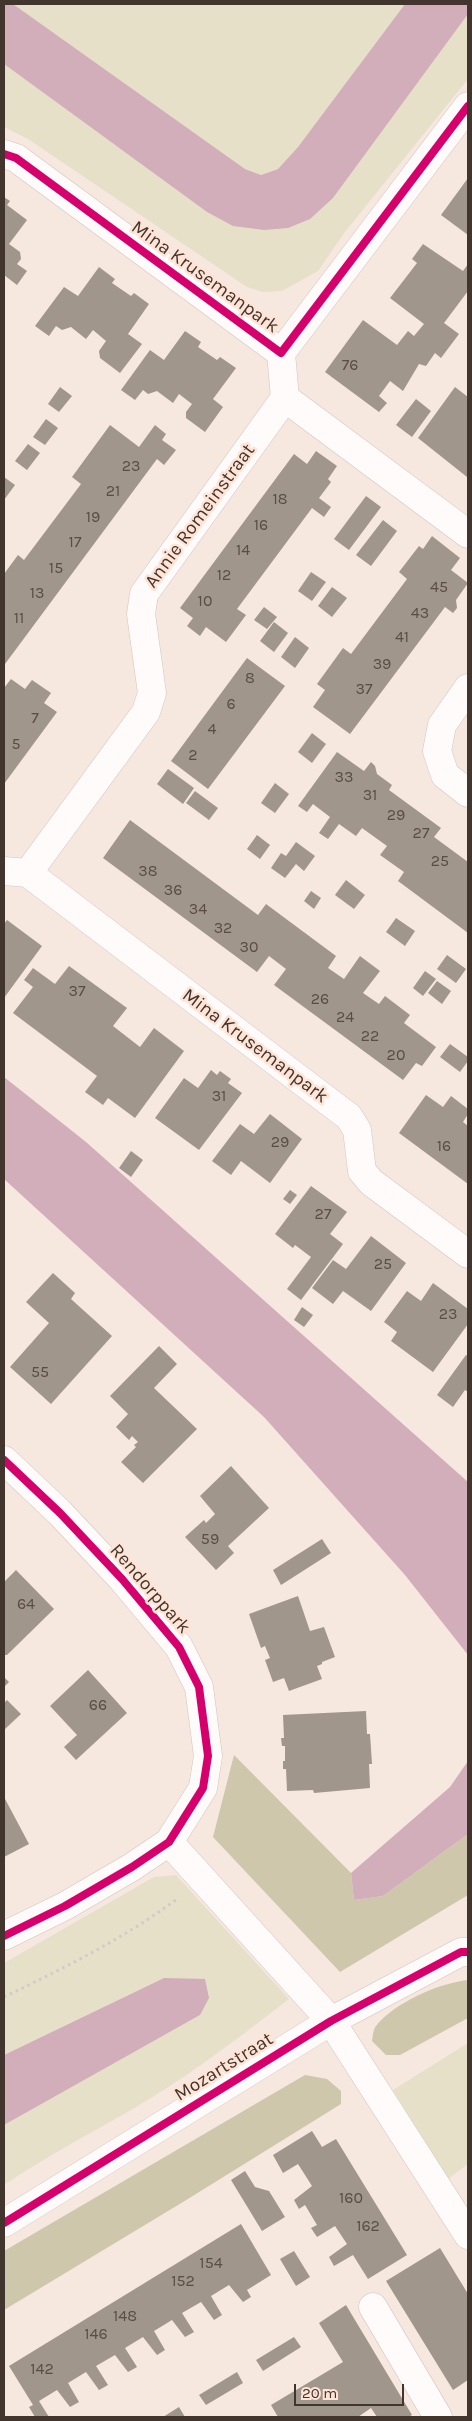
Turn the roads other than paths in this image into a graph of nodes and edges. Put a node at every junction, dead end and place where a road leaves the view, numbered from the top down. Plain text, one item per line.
1 (468, 106) edge
2 (4, 154) edge
3 (281, 353) junction
4 (285, 398) junction
5 (468, 534) edge
6 (468, 688) edge
7 (468, 793) edge
8 (16, 872) edge
9 (468, 1254) edge
10 (4, 1460) edge
11 (169, 1842) junction
12 (4, 1936) edge
13 (468, 1952) edge
14 (330, 2021) junction
15 (4, 2223) edge
16 (468, 2235) edge
17 (373, 2307) dead end
18 (438, 2417) edge

1 - 3 street, Mina Krusemanpark
2 - 3 street, Mina Krusemanpark
3 - 4 street
4 - 5 street
4 - 8 street, Annie Romeinstraat
6 - 7 street
8 - 9 street, Mina Krusemanpark
10 - 11 street, Rendorppark
11 - 12 street, Rendorppark
11 - 14 street
13 - 14 street, Mozartstraat
14 - 15 street, Mozartstraat
14 - 16 street
17 - 18 street

